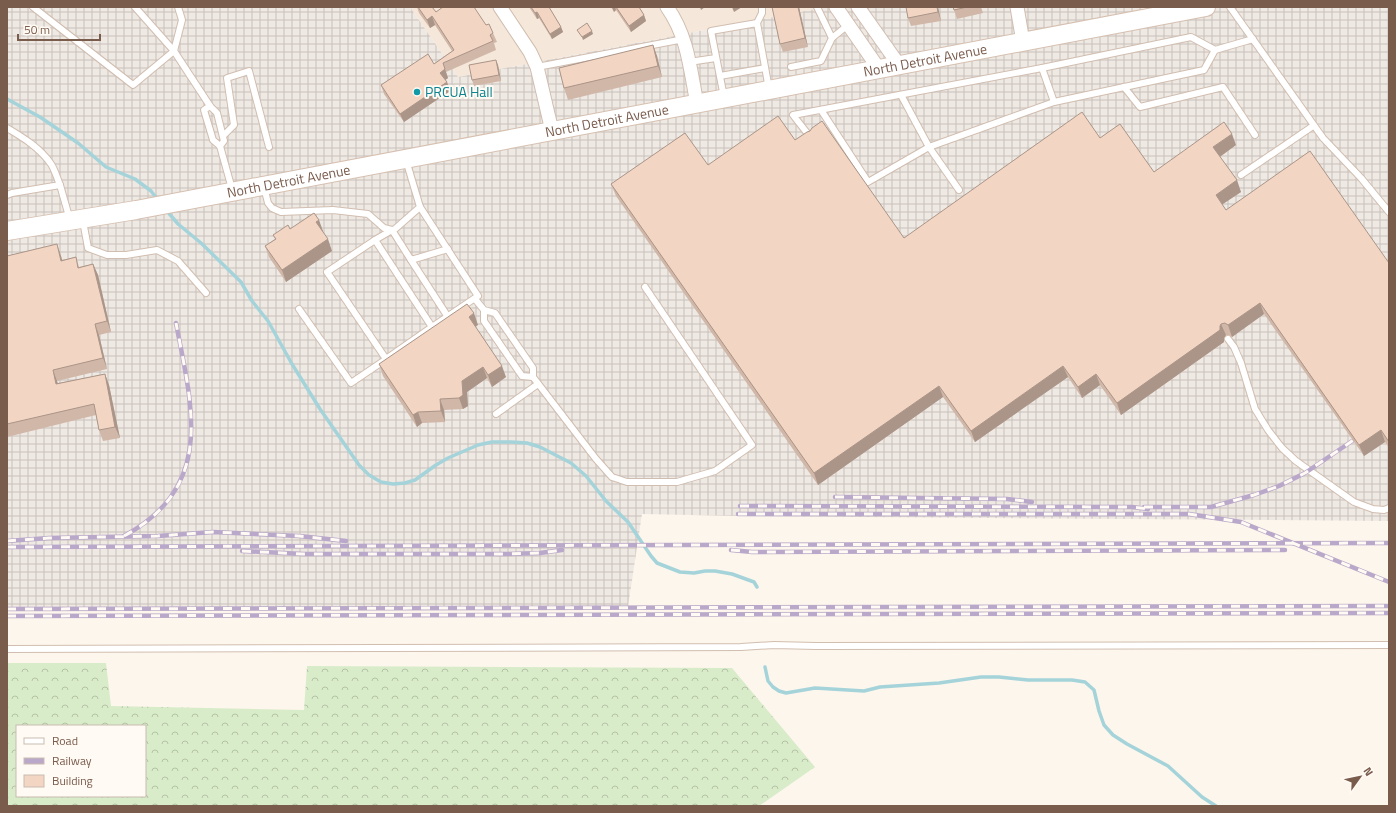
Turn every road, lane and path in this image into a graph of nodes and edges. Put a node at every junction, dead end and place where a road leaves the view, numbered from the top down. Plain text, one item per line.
1 (33, 7) edge
2 (178, 7) edge
3 (500, 7) edge
4 (667, 7) edge
5 (762, 7) edge
6 (817, 7) edge
7 (836, 7) edge
8 (858, 7) edge
9 (1017, 7) edge
10 (1206, 7) edge
11 (1230, 7) edge
12 (137, 8) edge
13 (757, 23) junction
14 (848, 25) junction
15 (832, 38) junction
16 (684, 39) junction
17 (1252, 39) junction
18 (1023, 42) junction
19 (1215, 50) junction
20 (174, 51) junction
21 (716, 58) junction
22 (689, 62) junction
23 (899, 65) junction
24 (536, 67) junction
25 (791, 67) dead end
26 (765, 68) junction
27 (1042, 68) junction
28 (879, 69) junction
29 (808, 73) junction
30 (720, 76) junction
31 (1124, 87) junction
32 (770, 90) junction
33 (901, 95) junction
34 (724, 98) junction
35 (1054, 102) junction
36 (697, 104) junction
37 (210, 106) junction
38 (821, 110) junction
39 (1313, 126) junction
40 (7, 128) edge
41 (552, 131) junction
42 (1255, 135) dead end
43 (223, 136) junction
44 (812, 139) edge
45 (220, 146) junction
46 (268, 147) dead end
47 (929, 147) junction
48 (406, 159) junction
49 (1241, 175) dead end
50 (60, 185) junction
51 (263, 186) junction
52 (959, 190) dead end
53 (233, 192) junction
54 (7, 195) edge
55 (420, 207) junction
56 (1389, 212) edge
57 (77, 220) junction
58 (392, 230) junction
59 (7, 231) edge
60 (375, 240) junction
61 (448, 249) junction
62 (411, 260) junction
63 (645, 287) dead end
64 (206, 293) dead end
65 (475, 299) junction
66 (299, 309) dead end
67 (484, 310) junction
68 (448, 317) junction
69 (432, 327) junction
70 (1228, 339) dead end
71 (386, 359) junction
72 (533, 377) junction
73 (538, 384) junction
74 (496, 414) dead end
75 (1389, 508) edge
76 (1389, 645) edge
77 (7, 650) edge

1 - 20 lane
2 - 20 lane
3 - 24 street
4 - 16 street
5 - 13 lane
6 - 15 lane
7 - 14 street
8 - 23 street
9 - 18 street
10 - 18 main road, North Detroit Avenue
11 - 17 lane
12 - 20 lane
13 - 21 lane
13 - 26 lane
14 - 15 lane
14 - 28 street
15 - 29 lane
16 - 22 street
16 - 24 lane
17 - 19 lane
17 - 39 lane
18 - 23 main road, North Detroit Avenue
19 - 27 lane
19 - 31 lane
20 - 37 lane
21 - 22 lane
21 - 30 lane
22 - 36 street
23 - 28 main road, North Detroit Avenue
24 - 41 street
25 - 29 lane
26 - 30 lane
26 - 32 lane
27 - 33 lane
27 - 35 lane
28 - 29 main road, North Detroit Avenue
29 - 32 main road, North Detroit Avenue
30 - 34 lane
31 - 35 lane
31 - 42 lane
32 - 34 main road, North Detroit Avenue
33 - 38 lane
33 - 47 lane
34 - 36 main road, North Detroit Avenue
35 - 47 lane
36 - 41 main road, North Detroit Avenue
37 - 43 lane
37 - 45 lane
38 - 44 lane
38 - 47 lane
39 - 49 lane
39 - 56 lane
40 - 50 lane
41 - 48 main road, North Detroit Avenue
43 - 45 lane
43 - 46 lane
45 - 53 lane
47 - 52 lane
48 - 51 main road, North Detroit Avenue
48 - 55 lane
50 - 54 lane
50 - 57 lane
51 - 53 main road, North Detroit Avenue
51 - 58 lane
53 - 57 main road, North Detroit Avenue
55 - 58 lane
55 - 61 lane
57 - 59 main road, North Detroit Avenue
57 - 64 lane
58 - 60 lane
58 - 62 lane
60 - 69 lane
60 - 71 lane
61 - 62 lane
61 - 65 lane
62 - 68 lane
63 - 73 lane
65 - 67 lane
65 - 68 lane
66 - 71 lane
67 - 72 lane
67 - 72 lane
68 - 69 lane
69 - 71 lane
70 - 75 lane
72 - 73 lane
73 - 74 lane
76 - 77 lane

